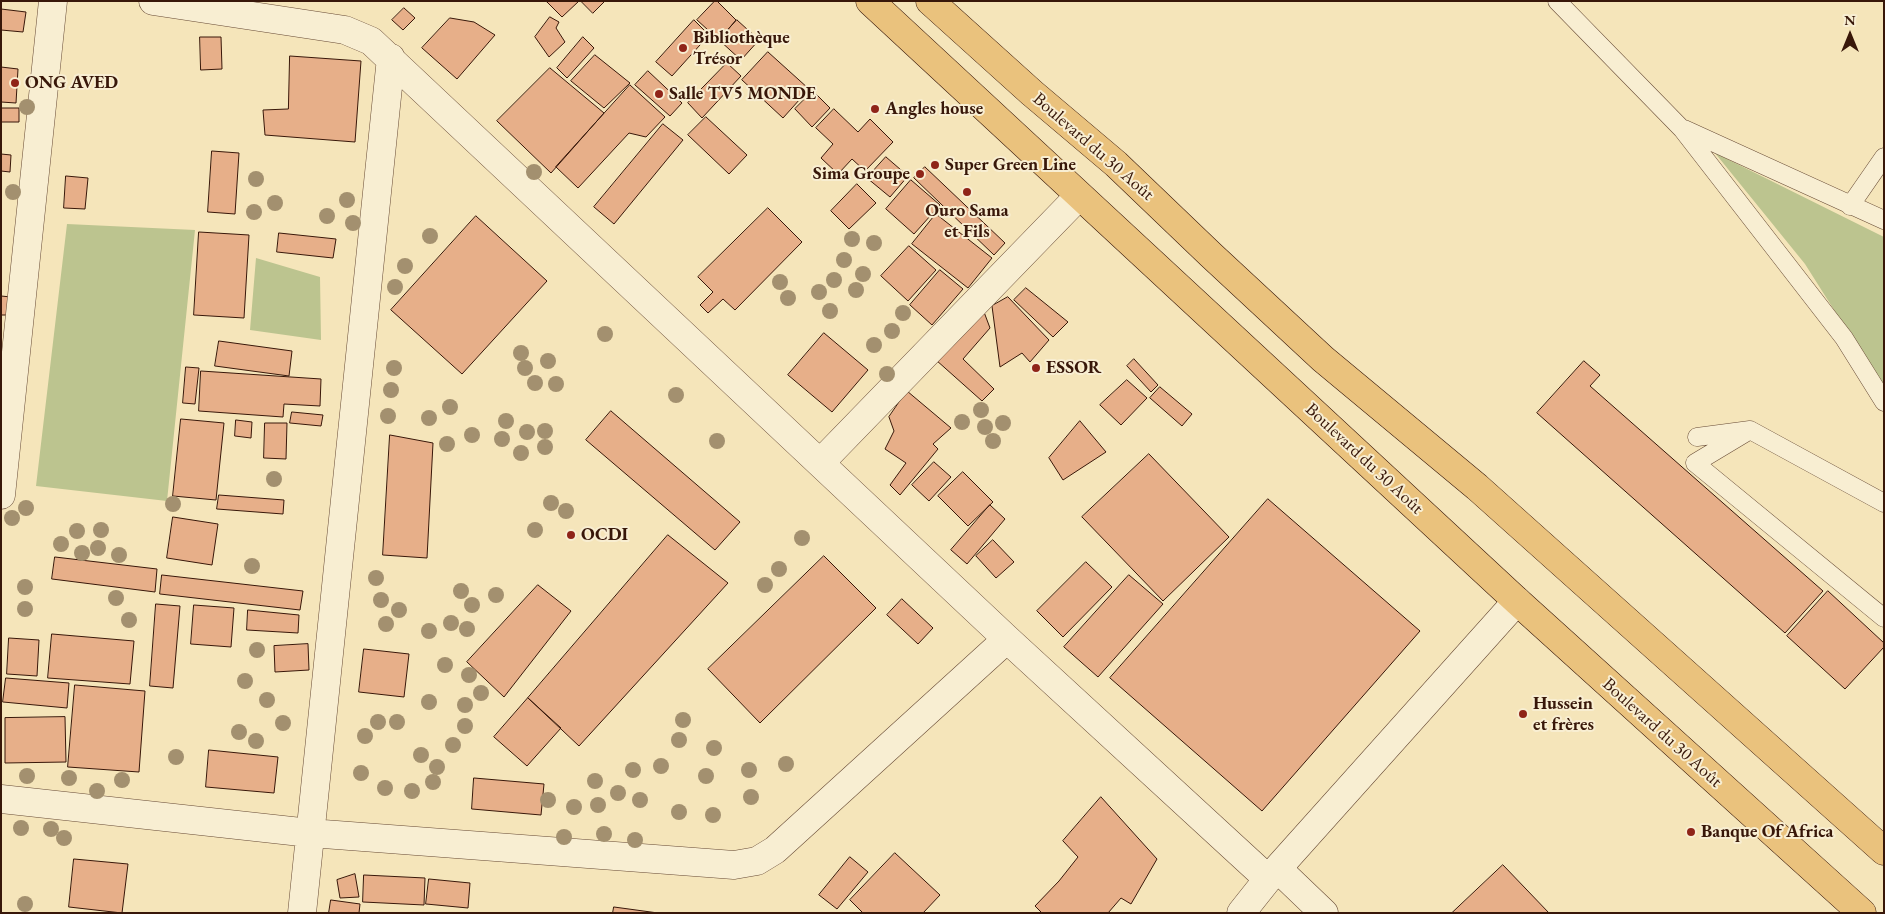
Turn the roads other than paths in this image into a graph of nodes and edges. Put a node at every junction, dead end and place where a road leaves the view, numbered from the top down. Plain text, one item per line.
1 (53, 1) edge
2 (153, 1) edge
3 (870, 1) edge
4 (930, 1) edge
5 (1557, 1) edge
6 (390, 58) junction
7 (1682, 129) junction
8 (1884, 157) edge
9 (1079, 196) junction
10 (1850, 206) junction
11 (1884, 220) edge
12 (1884, 402) edge
13 (1750, 430) junction
14 (1697, 437) dead end
15 (820, 462) junction
16 (1, 495) edge
17 (1884, 503) edge
18 (1518, 601) junction
19 (1884, 618) edge
20 (1007, 639) junction
21 (1, 800) edge
22 (310, 833) junction
23 (1884, 851) edge
24 (1273, 874) junction
25 (302, 913) edge
26 (1241, 913) edge
27 (1324, 913) edge
28 (1862, 913) edge

1 - 16 street
2 - 6 street
3 - 9 highway, Boulevard du 30 Août
4 - 23 highway, Boulevard du 30 Août
5 - 7 lane
6 - 15 street
6 - 22 street
7 - 10 lane
7 - 12 lane
8 - 10 lane
9 - 15 street
9 - 18 highway, Boulevard du 30 Août
10 - 11 lane
13 - 14 lane
13 - 17 lane
13 - 19 lane
15 - 20 street
18 - 24 street
18 - 28 highway, Boulevard du 30 Août
20 - 22 street
20 - 24 street
21 - 22 street
22 - 25 street
24 - 26 street
24 - 27 street

